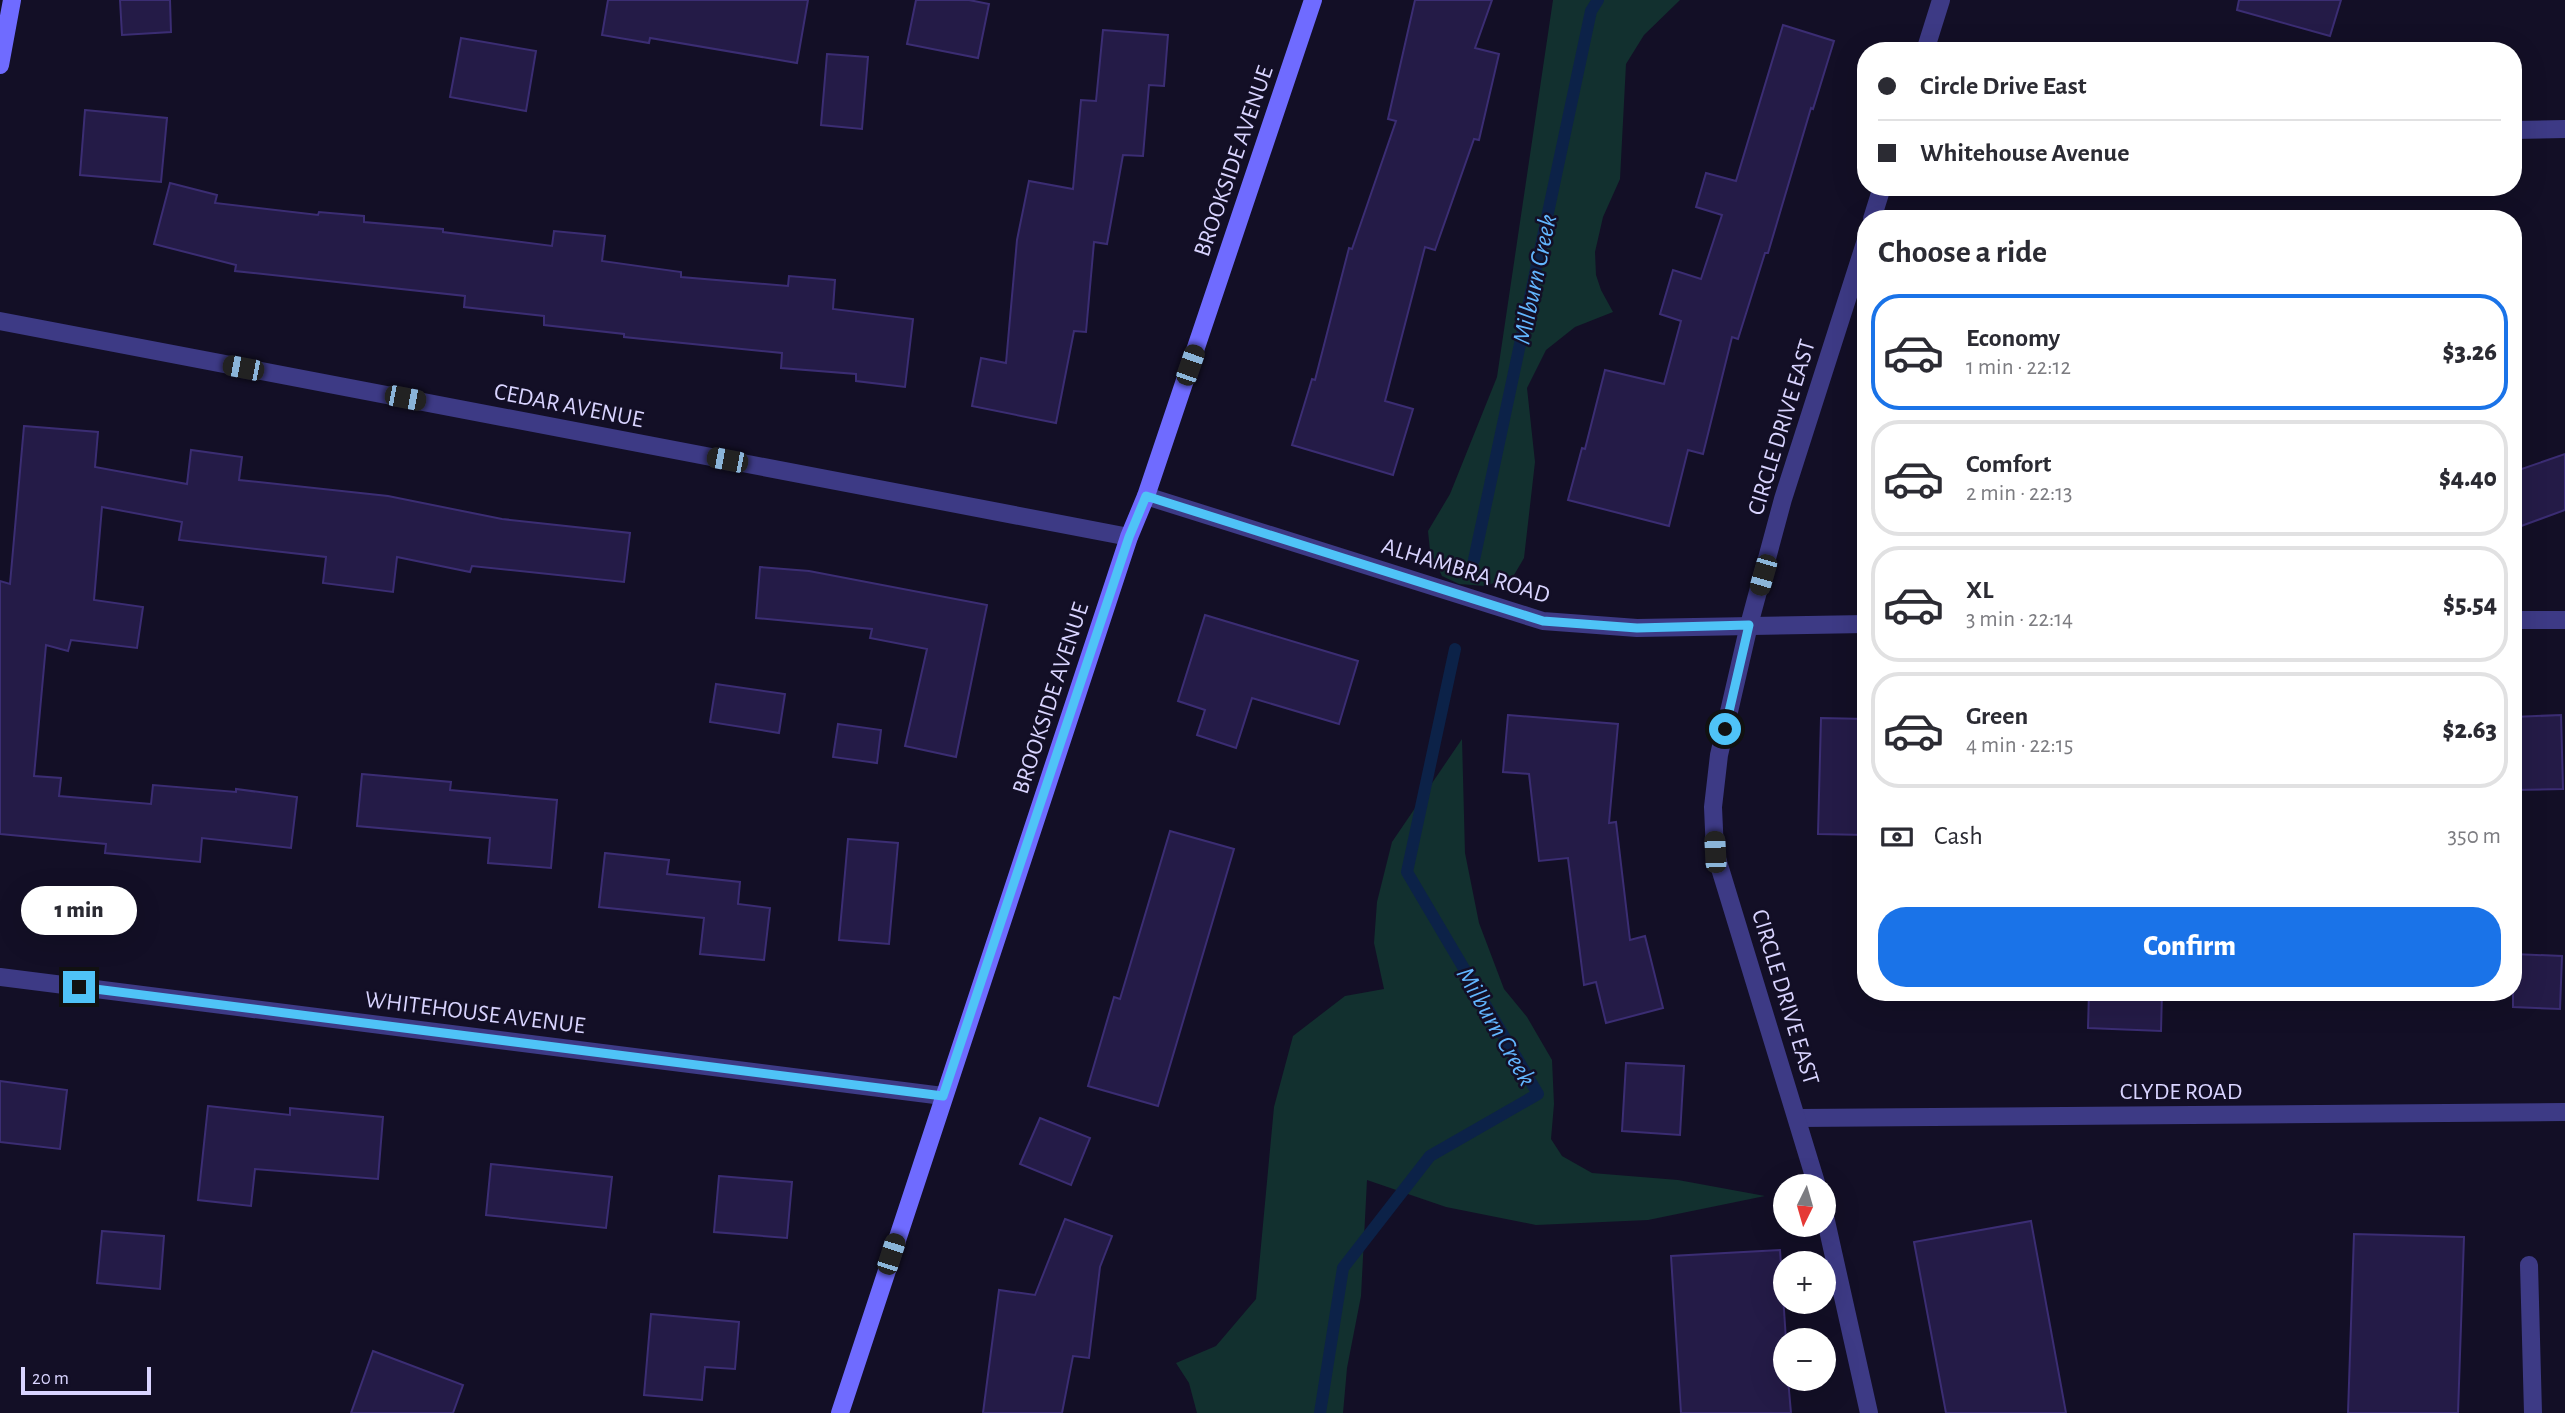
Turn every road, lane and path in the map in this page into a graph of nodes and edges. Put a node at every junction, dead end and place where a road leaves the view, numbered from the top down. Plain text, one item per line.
1 (12, 0) edge
2 (1313, 0) edge
3 (1941, 0) edge
4 (1929, 42) edge
5 (0, 65) edge
6 (2565, 129) edge
7 (2522, 130) edge
8 (1857, 268) edge
9 (0, 321) edge
10 (1146, 496) junction
11 (1129, 537) junction
12 (2522, 620) edge
13 (2565, 620) edge
14 (1857, 624) edge
15 (1749, 625) junction
16 (0, 977) edge
17 (943, 1096) junction
18 (2565, 1112) edge
19 (1798, 1118) junction
20 (1814, 1174) edge
21 (1830, 1237) edge
22 (2529, 1265) dead end
23 (840, 1413) edge
24 (1869, 1413) edge
25 (2533, 1413) edge

1 - 5 main road
2 - 10 main road, BROOKSIDE AVENUE
3 - 4 street
6 - 7 street
8 - 15 street, CIRCLE DRIVE EAST
9 - 11 street, CEDAR AVENUE
10 - 11 main road, BROOKSIDE AVENUE
10 - 15 street, ALHAMBRA ROAD
11 - 17 main road, BROOKSIDE AVENUE
12 - 13 street
14 - 15 street, ALHAMBRA ROAD
15 - 19 street, CIRCLE DRIVE EAST
16 - 17 street, WHITEHOUSE AVENUE
17 - 23 main road, BROOKSIDE AVENUE
18 - 19 street, CLYDE ROAD
19 - 20 street, CIRCLE DRIVE EAST
21 - 24 street
22 - 25 street

